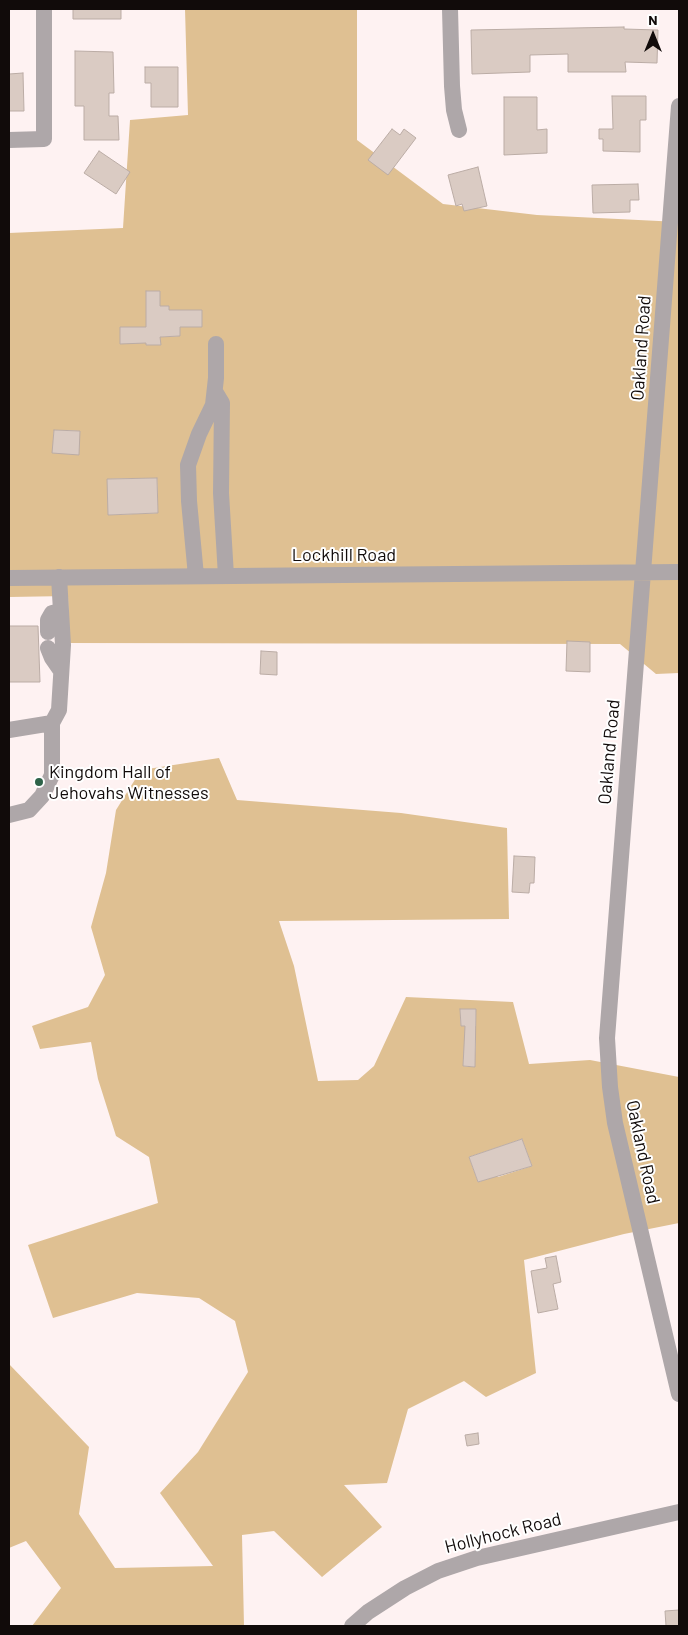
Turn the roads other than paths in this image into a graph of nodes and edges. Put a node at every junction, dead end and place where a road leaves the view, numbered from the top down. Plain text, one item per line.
1 (44, 9) edge
2 (450, 9) edge
3 (679, 106) edge
4 (460, 130) dead end
5 (9, 140) edge
6 (216, 344) dead end
7 (214, 390) junction
8 (679, 572) edge
9 (644, 573) junction
10 (196, 576) junction
11 (226, 576) junction
12 (59, 577) junction
13 (9, 578) edge
14 (60, 611) junction
15 (61, 671) junction
16 (52, 723) junction
17 (9, 730) edge
18 (9, 815) edge
19 (679, 1394) edge
20 (679, 1512) edge
21 (352, 1626) edge

1 - 5 street
2 - 4 street
3 - 9 street, Oakland Road
6 - 7 street
7 - 10 street
7 - 11 street
8 - 9 street, Lockhill Road
9 - 11 street, Lockhill Road
9 - 19 street, Oakland Road
10 - 11 street, Lockhill Road
10 - 12 street, Lockhill Road
12 - 13 street, Lockhill Road
12 - 14 street
14 - 15 street
14 - 15 street
15 - 16 street
16 - 17 street
16 - 18 street
20 - 21 street, Hollyhock Road

